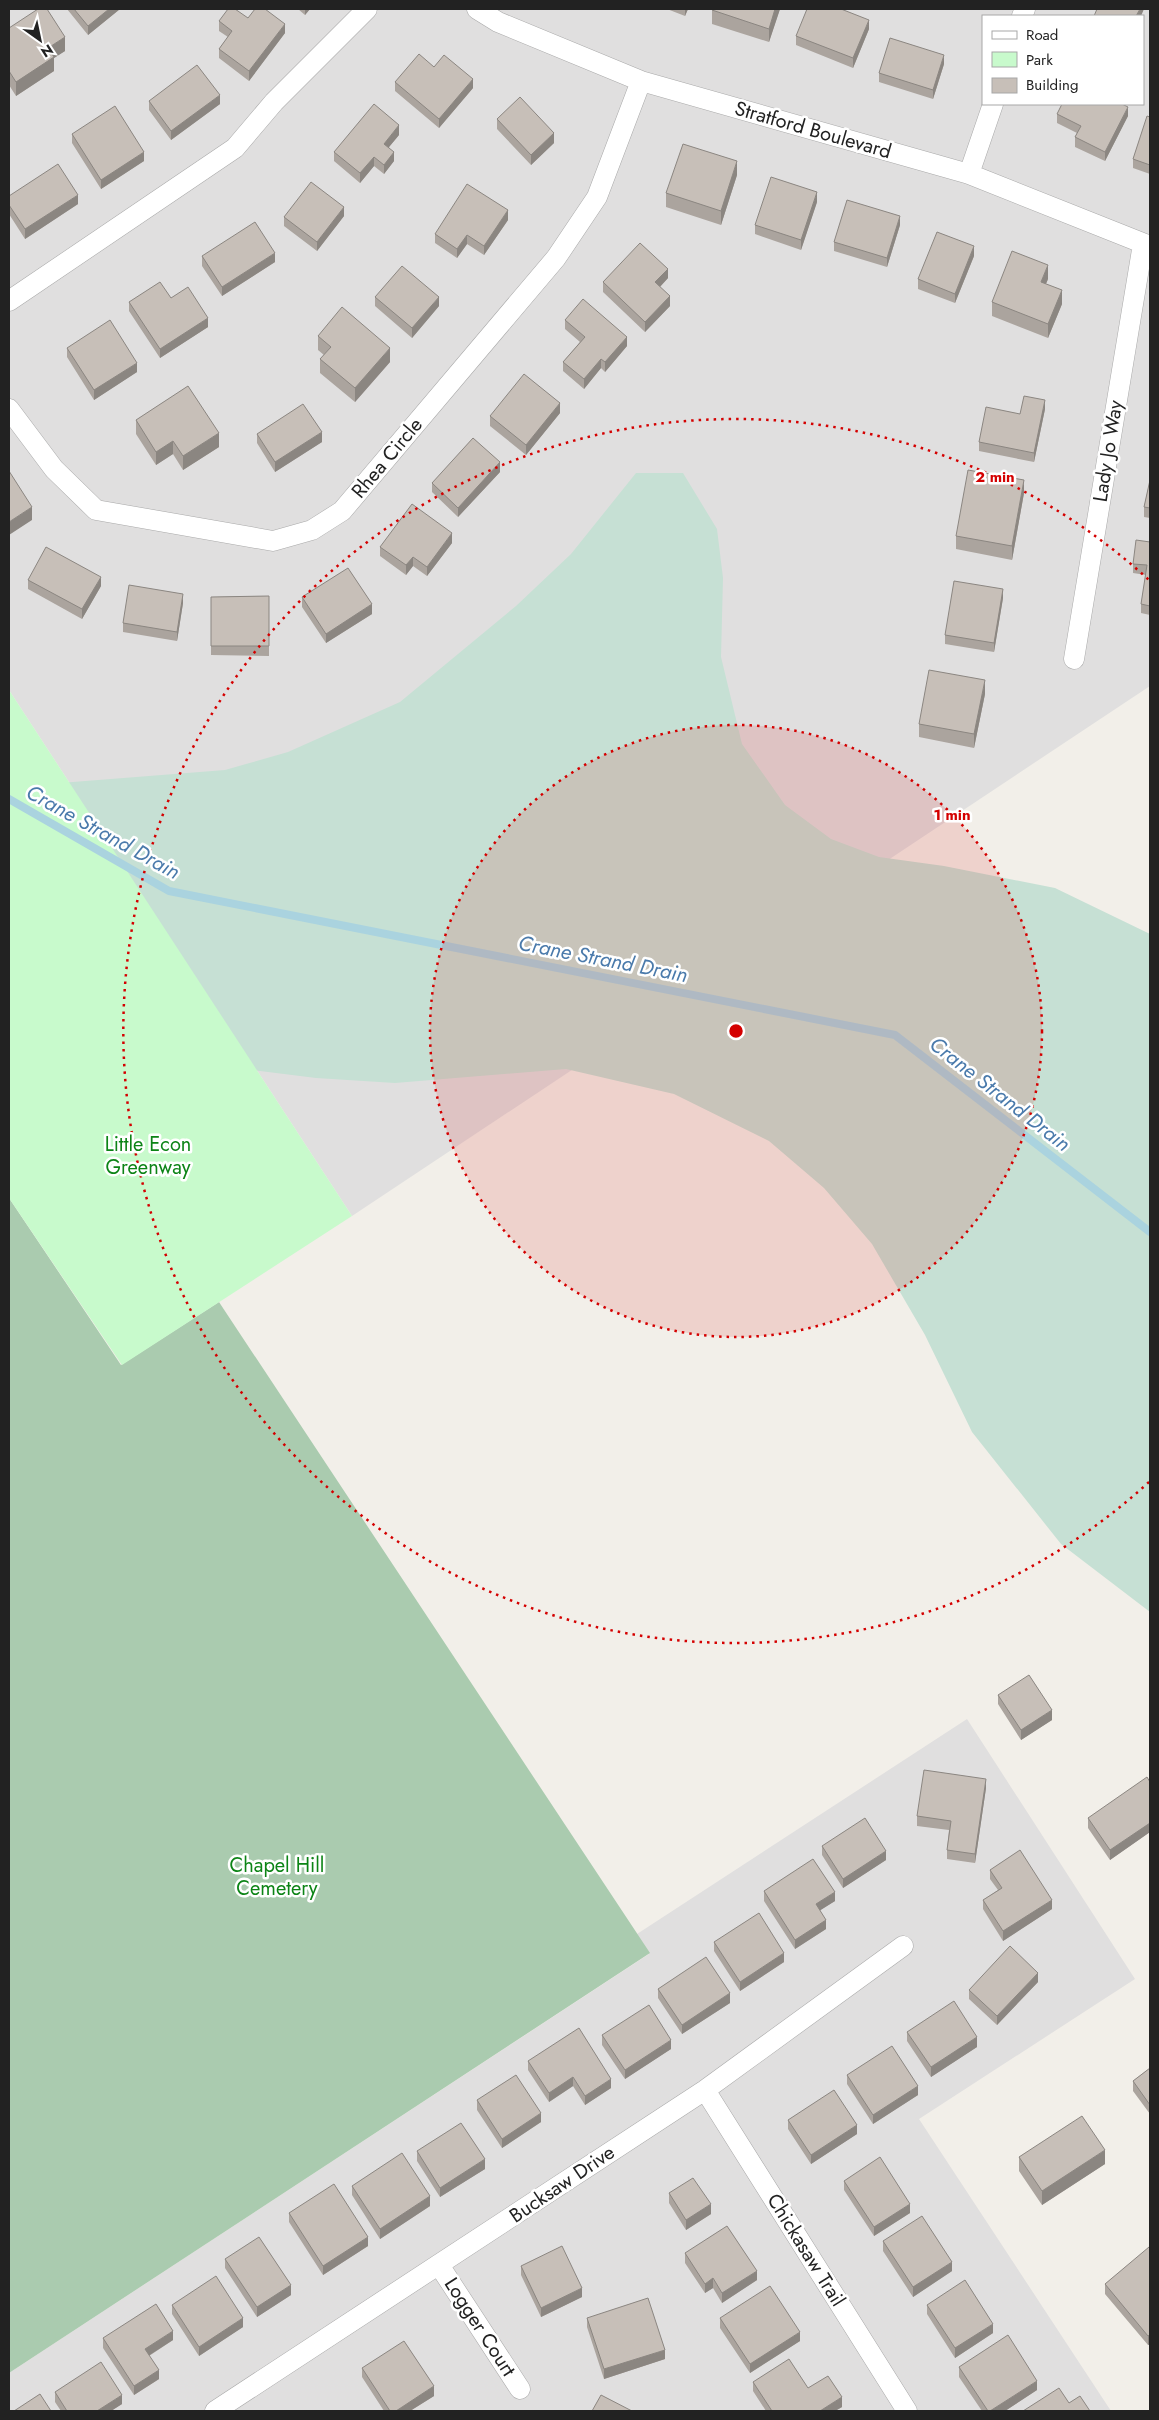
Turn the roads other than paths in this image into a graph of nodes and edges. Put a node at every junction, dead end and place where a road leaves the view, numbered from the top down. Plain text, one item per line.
1 (367, 9) edge
2 (478, 9) edge
3 (641, 80) junction
4 (993, 105) edge
5 (969, 174) junction
6 (1146, 245) edge
7 (9, 302) edge
8 (9, 409) edge
9 (1074, 659) dead end
10 (902, 1946) dead end
11 (705, 2090) junction
12 (440, 2265) junction
13 (520, 2389) dead end
14 (215, 2411) edge
15 (907, 2411) edge

1 - 7 street
2 - 3 street, Stratford Boulevard
3 - 5 street, Stratford Boulevard
3 - 8 street, Rhea Circle
4 - 5 street
5 - 6 street, Stratford Boulevard
6 - 9 street, Lady Jo Way
10 - 11 street, Bucksaw Drive
11 - 12 street, Bucksaw Drive
11 - 15 street, Chickasaw Trail
12 - 13 street, Logger Court
12 - 14 street, Bucksaw Drive

